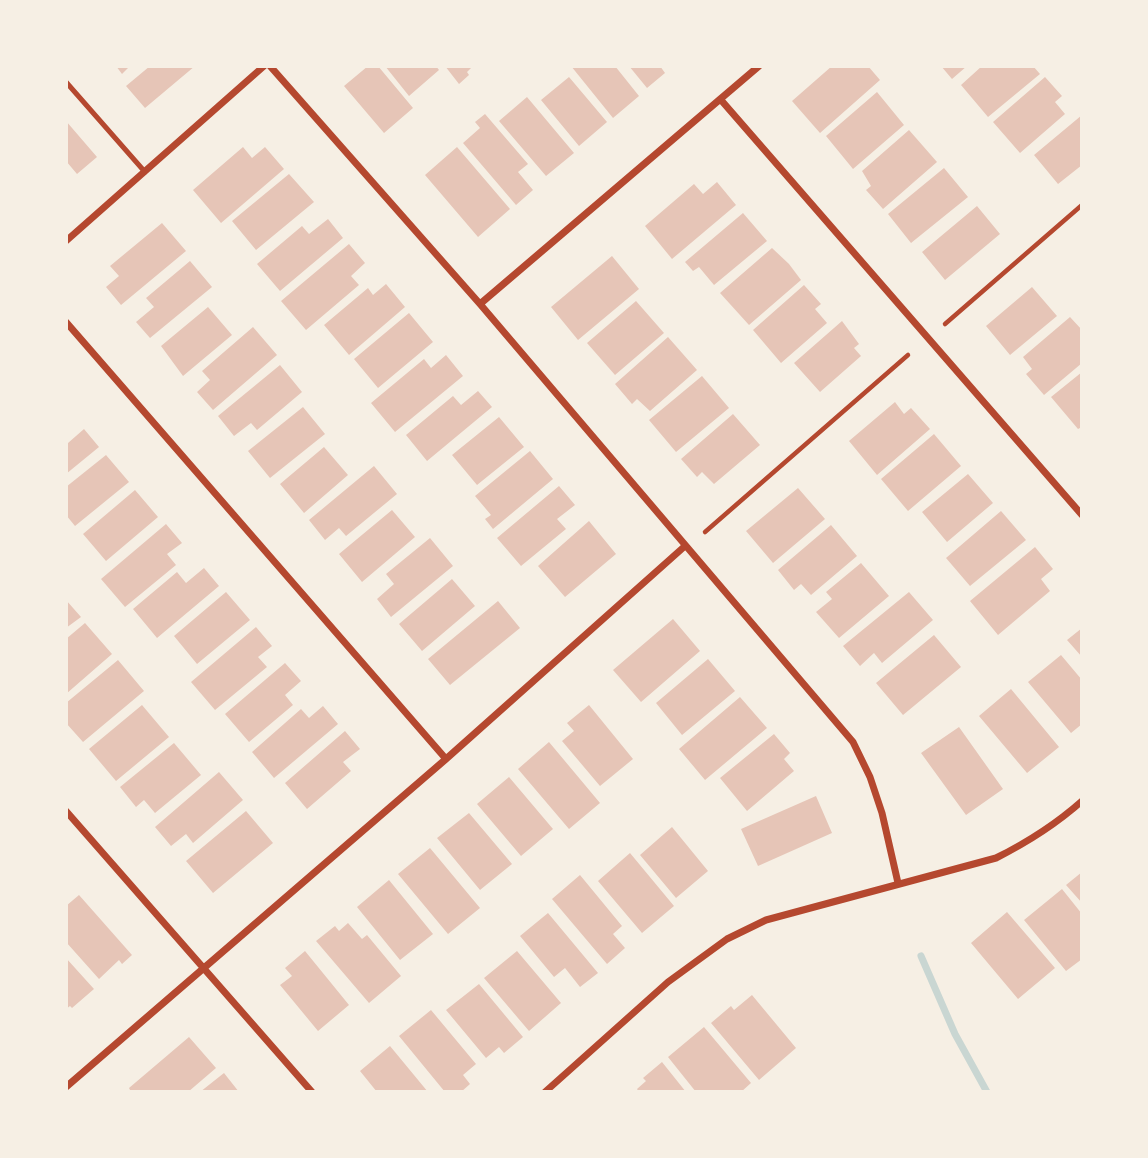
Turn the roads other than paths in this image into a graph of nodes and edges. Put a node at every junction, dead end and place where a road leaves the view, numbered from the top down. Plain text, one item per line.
1 (264, 66) edge
2 (270, 66) edge
3 (759, 66) edge
4 (66, 82) edge
5 (721, 100) junction
6 (145, 172) junction
7 (66, 241) edge
8 (480, 303) junction
9 (66, 322) edge
10 (1082, 515) edge
11 (685, 547) junction
12 (446, 759) junction
13 (1082, 801) edge
14 (66, 811) edge
15 (898, 883) junction
16 (206, 969) junction
17 (66, 1087) edge
18 (312, 1091) edge
19 (545, 1091) edge

1 - 6 street
2 - 8 street
3 - 5 street
4 - 6 lane
5 - 8 street
5 - 10 street
6 - 7 street
8 - 11 street
9 - 12 street
11 - 12 street
11 - 15 street
12 - 16 street
13 - 15 street
14 - 16 street
15 - 19 street
16 - 17 street
16 - 18 street

